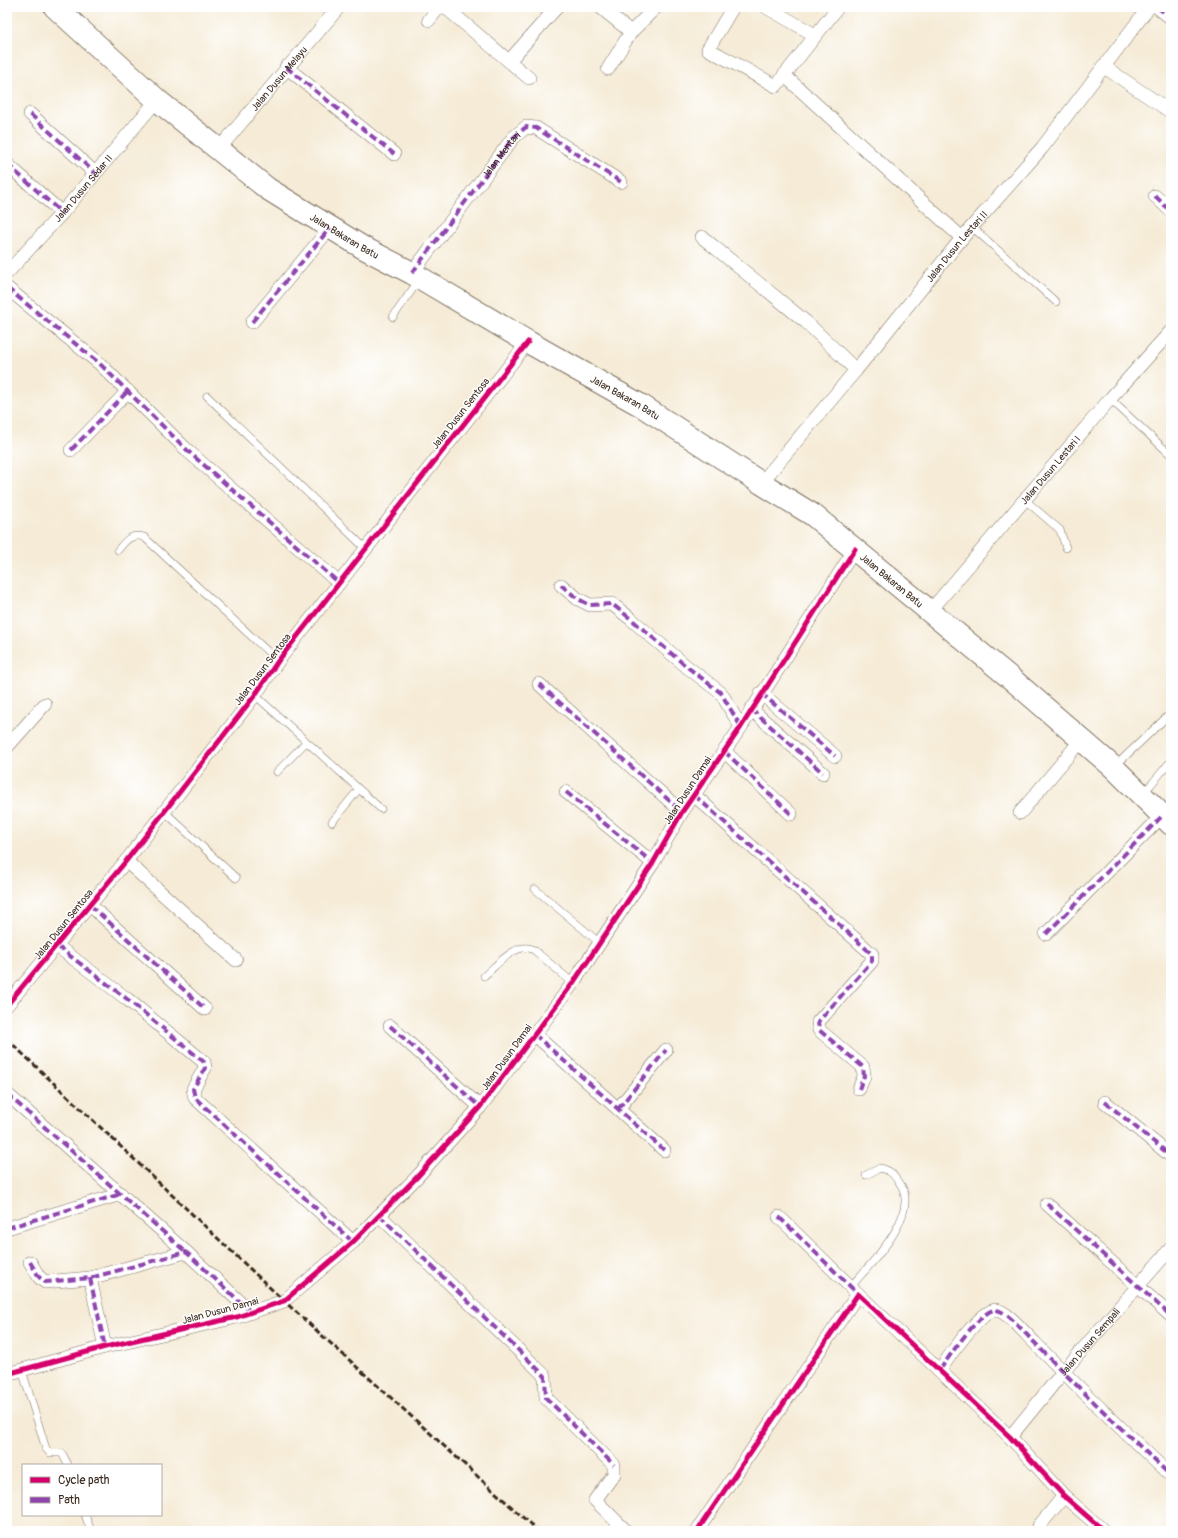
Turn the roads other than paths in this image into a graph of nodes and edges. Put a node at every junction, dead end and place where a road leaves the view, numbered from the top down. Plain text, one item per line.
1 (55, 7) edge
2 (339, 7) edge
3 (439, 7) edge
4 (445, 7) edge
5 (557, 7) edge
6 (600, 7) edge
7 (656, 7) edge
8 (732, 7) edge
9 (766, 7) edge
10 (838, 7) edge
11 (1149, 7) edge
12 (1157, 7) edge
13 (1171, 18) edge
14 (429, 20) dead end
15 (631, 32) junction
16 (815, 35) junction
17 (509, 61) junction
18 (1103, 66) junction
19 (286, 67) junction
20 (608, 69) dead end
21 (784, 75) junction
22 (529, 78) dead end
23 (157, 100) junction
24 (1171, 112) edge
25 (30, 114) dead end
26 (218, 150) junction
27 (394, 154) dead end
28 (7, 164) edge
29 (95, 173) junction
30 (621, 182) dead end
31 (1155, 196) dead end
32 (1171, 211) edge
33 (62, 212) junction
34 (972, 227) junction
35 (330, 228) junction
36 (702, 237) dead end
37 (962, 238) junction
38 (7, 273) edge
39 (416, 276) junction
40 (7, 288) edge
41 (1056, 302) dead end
42 (393, 316) dead end
43 (252, 322) dead end
44 (1171, 331) edge
45 (528, 342) junction
46 (856, 370) junction
47 (128, 391) junction
48 (207, 396) dead end
49 (1110, 399) junction
50 (72, 450) dead end
51 (1171, 455) edge
52 (760, 483) junction
53 (1025, 500) junction
54 (855, 548) junction
55 (1066, 548) dead end
56 (366, 549) junction
57 (118, 550) dead end
58 (339, 583) junction
59 (561, 585) dead end
60 (931, 610) junction
61 (278, 661) junction
62 (539, 684) dead end
63 (761, 693) junction
64 (255, 695) junction
65 (45, 704) dead end
66 (751, 709) junction
67 (1171, 713) edge
68 (740, 726) junction
69 (1082, 740) junction
70 (306, 742) junction
71 (7, 747) edge
72 (724, 752) junction
73 (835, 756) dead end
74 (1171, 761) edge
75 (1113, 767) junction
76 (277, 772) dead end
77 (823, 774) dead end
78 (358, 790) junction
79 (566, 792) dead end
80 (1143, 794) junction
81 (694, 795) junction
82 (382, 809) dead end
83 (164, 811) junction
84 (682, 812) junction
85 (1020, 813) dead end
86 (791, 814) dead end
87 (1167, 819) edge
88 (332, 822) dead end
89 (126, 861) junction
90 (653, 863) junction
91 (236, 878) dead end
92 (535, 889) dead end
93 (90, 906) junction
94 (1046, 934) dead end
95 (601, 944) junction
96 (57, 946) junction
97 (236, 960) dead end
98 (484, 976) dead end
99 (573, 983) junction
100 (7, 1005) edge
101 (204, 1009) dead end
102 (390, 1026) dead end
103 (534, 1034) junction
104 (666, 1050) dead end
105 (860, 1089) dead end
106 (7, 1094) edge
107 (1105, 1102) dead end
108 (480, 1107) junction
109 (618, 1109) junction
110 (664, 1150) dead end
111 (1171, 1156) edge
112 (866, 1175) dead end
113 (121, 1194) junction
114 (1047, 1204) dead end
115 (379, 1215) junction
116 (779, 1217) dead end
117 (7, 1228) edge
118 (353, 1242) junction
119 (1171, 1248) edge
120 (186, 1252) junction
121 (30, 1262) dead end
122 (90, 1278) junction
123 (1137, 1285) junction
124 (854, 1290) junction
125 (251, 1312) junction
126 (1171, 1316) edge
127 (105, 1347) junction
128 (22, 1370) junction
129 (940, 1370) junction
130 (1063, 1372) junction
131 (7, 1374) edge
132 (1010, 1437) junction
133 (68, 1464) edge
134 (1171, 1476) edge
135 (1064, 1496) junction
136 (85, 1516) edge
137 (704, 1529) edge
138 (91, 1531) edge
139 (626, 1531) edge
140 (1040, 1531) edge
141 (1104, 1531) edge

1 - 23 highway, Jalan Bakaran Batu
2 - 19 street, Jalan Dusun Melayu
3 - 14 street
4 - 17 street
5 - 17 street
6 - 15 street
7 - 15 street
8 - 21 street
9 - 16 street
10 - 16 street
11 - 18 street, Jalan Dusun Lestari II
12 - 13 street
15 - 20 street
16 - 21 street
17 - 22 street
18 - 24 street
18 - 34 street, Jalan Dusun Lestari II
19 - 26 street, Jalan Dusun Melayu
19 - 27 street
21 - 37 street
23 - 26 highway, Jalan Bakaran Batu
23 - 29 street, Jalan Dusun Sedar II
25 - 29 street
26 - 35 highway, Jalan Bakaran Batu
28 - 33 street
29 - 33 street, Jalan Dusun Sedar II
30 - 39 street, Jalan Mentari
31 - 32 street
33 - 38 street, Jalan Dusun Sedar II
34 - 37 street, Jalan Dusun Lestari II
34 - 41 lane
35 - 39 highway, Jalan Bakaran Batu
35 - 43 street
36 - 46 street
37 - 46 street, Jalan Dusun Lestari II
39 - 42 lane
39 - 45 highway, Jalan Bakaran Batu
40 - 47 street
44 - 49 street, Jalan Dusun Lestari I
45 - 52 highway, Jalan Bakaran Batu
45 - 56 street, Jalan Dusun Sentosa
46 - 52 street, Jalan Dusun Lestari II
47 - 50 street
47 - 58 street
48 - 56 lane
49 - 51 lane
49 - 53 street, Jalan Dusun Lestari I
52 - 54 highway, Jalan Bakaran Batu
53 - 55 lane
53 - 60 street, Jalan Dusun Lestari I
54 - 60 highway, Jalan Bakaran Batu
54 - 63 street, Jalan Dusun Damai
56 - 58 street, Jalan Dusun Sentosa
57 - 61 lane
58 - 61 street, Jalan Dusun Sentosa
59 - 68 street
60 - 69 highway, Jalan Bakaran Batu
61 - 64 street, Jalan Dusun Sentosa
62 - 84 street
63 - 66 street, Jalan Dusun Damai
63 - 73 street
64 - 70 lane
64 - 83 street, Jalan Dusun Sentosa
65 - 71 street
66 - 68 street, Jalan Dusun Damai
66 - 77 street
67 - 75 lane
68 - 72 street, Jalan Dusun Damai
69 - 75 highway, Jalan Bakaran Batu
69 - 85 street
70 - 76 lane
70 - 78 lane
72 - 81 street, Jalan Dusun Damai
72 - 86 street
74 - 80 lane
75 - 80 highway, Jalan Bakaran Batu
78 - 82 lane
78 - 88 lane
79 - 90 street
80 - 87 highway, Jalan Bakaran Batu
81 - 84 street, Jalan Dusun Damai
81 - 105 street
83 - 89 street, Jalan Dusun Sentosa
83 - 91 lane
84 - 90 street, Jalan Dusun Damai
87 - 94 street
89 - 93 street, Jalan Dusun Sentosa
89 - 97 street
90 - 95 street, Jalan Dusun Damai
92 - 95 lane
93 - 96 street, Jalan Dusun Sentosa
93 - 101 street
95 - 99 street, Jalan Dusun Damai
96 - 100 street, Jalan Dusun Sentosa
96 - 118 street
98 - 99 lane
99 - 103 street, Jalan Dusun Damai
102 - 108 street
103 - 108 street, Jalan Dusun Damai
103 - 109 street
104 - 109 street
106 - 113 street
107 - 111 street
108 - 115 street, Jalan Dusun Damai
109 - 110 street
112 - 124 lane
113 - 117 street
113 - 120 street
114 - 123 street
115 - 118 street, Jalan Dusun Damai
115 - 139 street
116 - 124 street
118 - 125 street, Jalan Dusun Damai
119 - 123 street, Jalan Dusun Sempali
120 - 122 street
120 - 125 street
121 - 122 street
122 - 127 street
123 - 126 street
123 - 130 street, Jalan Dusun Sempali
124 - 129 street
124 - 137 street
125 - 127 street, Jalan Dusun Damai
127 - 128 street, Jalan Dusun Damai
128 - 131 street, Jalan Dusun Damai
128 - 133 lane
129 - 130 street
129 - 132 street
130 - 132 street, Jalan Dusun Sempali
130 - 134 street
132 - 135 street
135 - 140 street
135 - 141 street
136 - 138 lane

